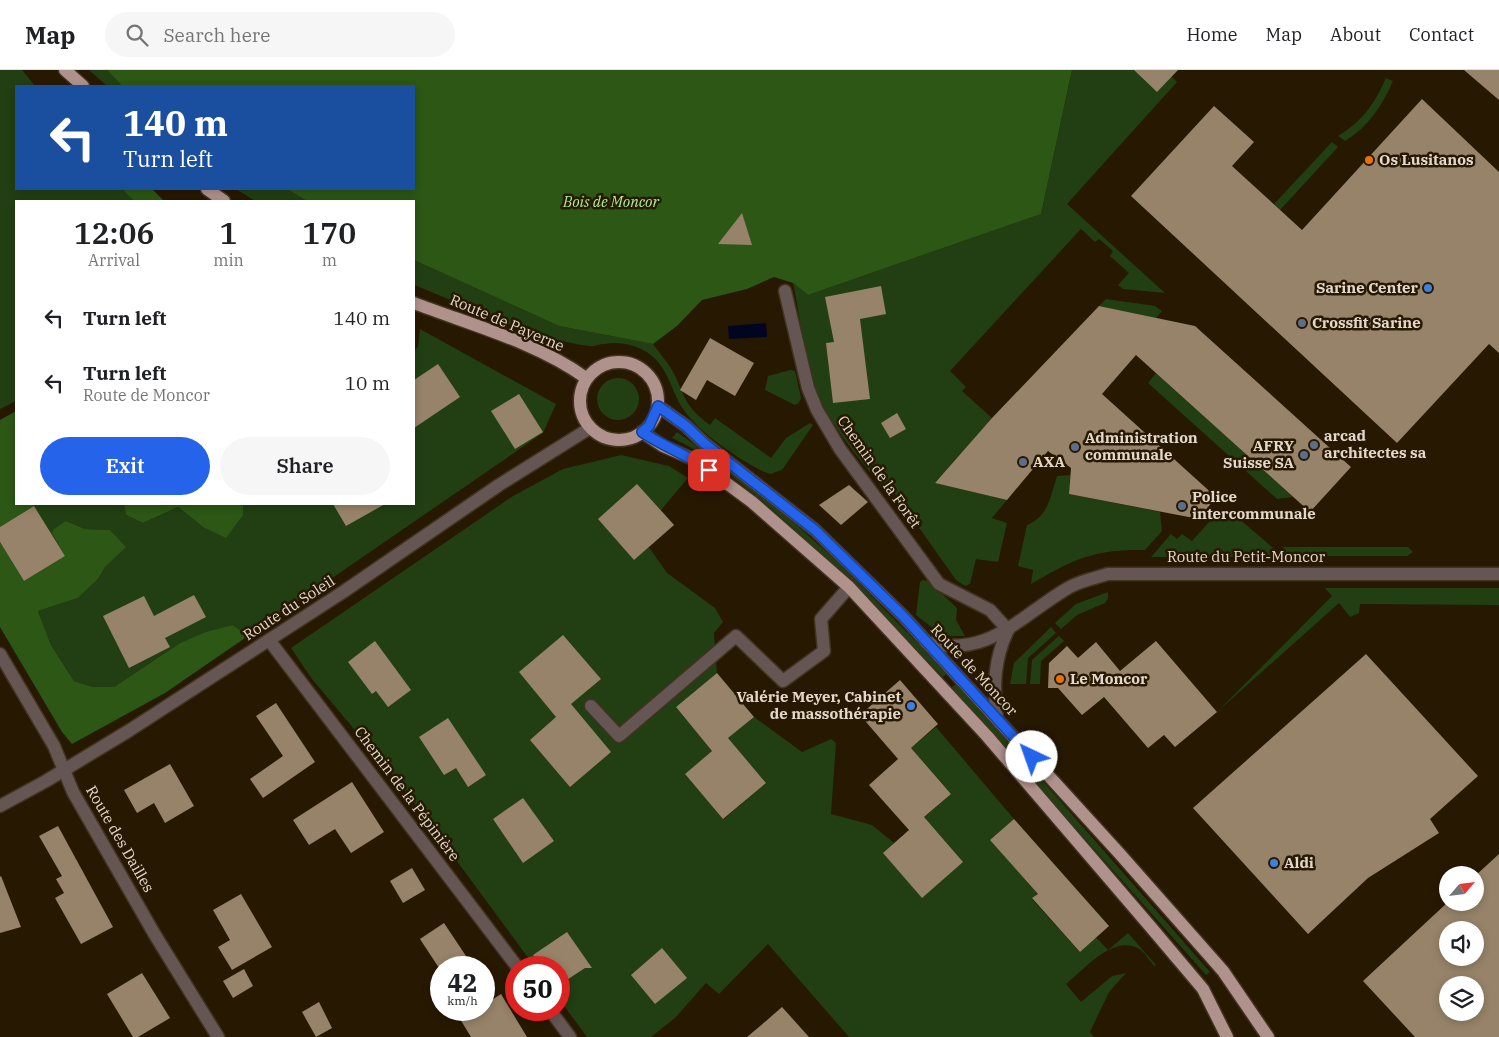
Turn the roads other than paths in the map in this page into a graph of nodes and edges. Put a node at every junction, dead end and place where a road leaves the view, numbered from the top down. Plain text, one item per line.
1 (65, 70) edge
2 (82, 85) edge
3 (208, 190) edge
4 (222, 200) edge
5 (785, 291) dead end
6 (415, 302) edge
7 (586, 378) junction
8 (658, 406) junction
9 (590, 428) junction
10 (642, 432) junction
11 (1499, 574) edge
12 (849, 587) junction
13 (1008, 630) junction
14 (270, 640) junction
15 (926, 642) junction
16 (0, 654) edge
17 (592, 706) dead end
18 (997, 719) junction
19 (64, 771) junction
20 (0, 806) edge
21 (509, 956) edge
22 (558, 1021) edge
23 (218, 1037) edge
24 (570, 1037) edge
25 (1226, 1037) edge
26 (1268, 1037) edge

1 - 2 main road
3 - 4 main road
5 - 13 street, Chemin de la Forêt
6 - 7 main road, Route de Payerne
7 - 8 main road
7 - 9 main road
8 - 10 main road
8 - 15 main road, Route de Moncor
9 - 10 main road
9 - 14 street, Route du Soleil
10 - 12 main road
11 - 13 street, Route du Petit-Moncor
12 - 17 street
12 - 25 main road
13 - 15 street, Route du Petit-Moncor
13 - 18 street
14 - 19 street, Route du Soleil
14 - 21 street, Chemin de la Pépinière
15 - 18 main road, Route de Moncor
16 - 19 street, Route des Dailles
18 - 26 main road, Route de Moncor
19 - 20 street, Route du Soleil
19 - 23 street, Route des Dailles
22 - 24 street

